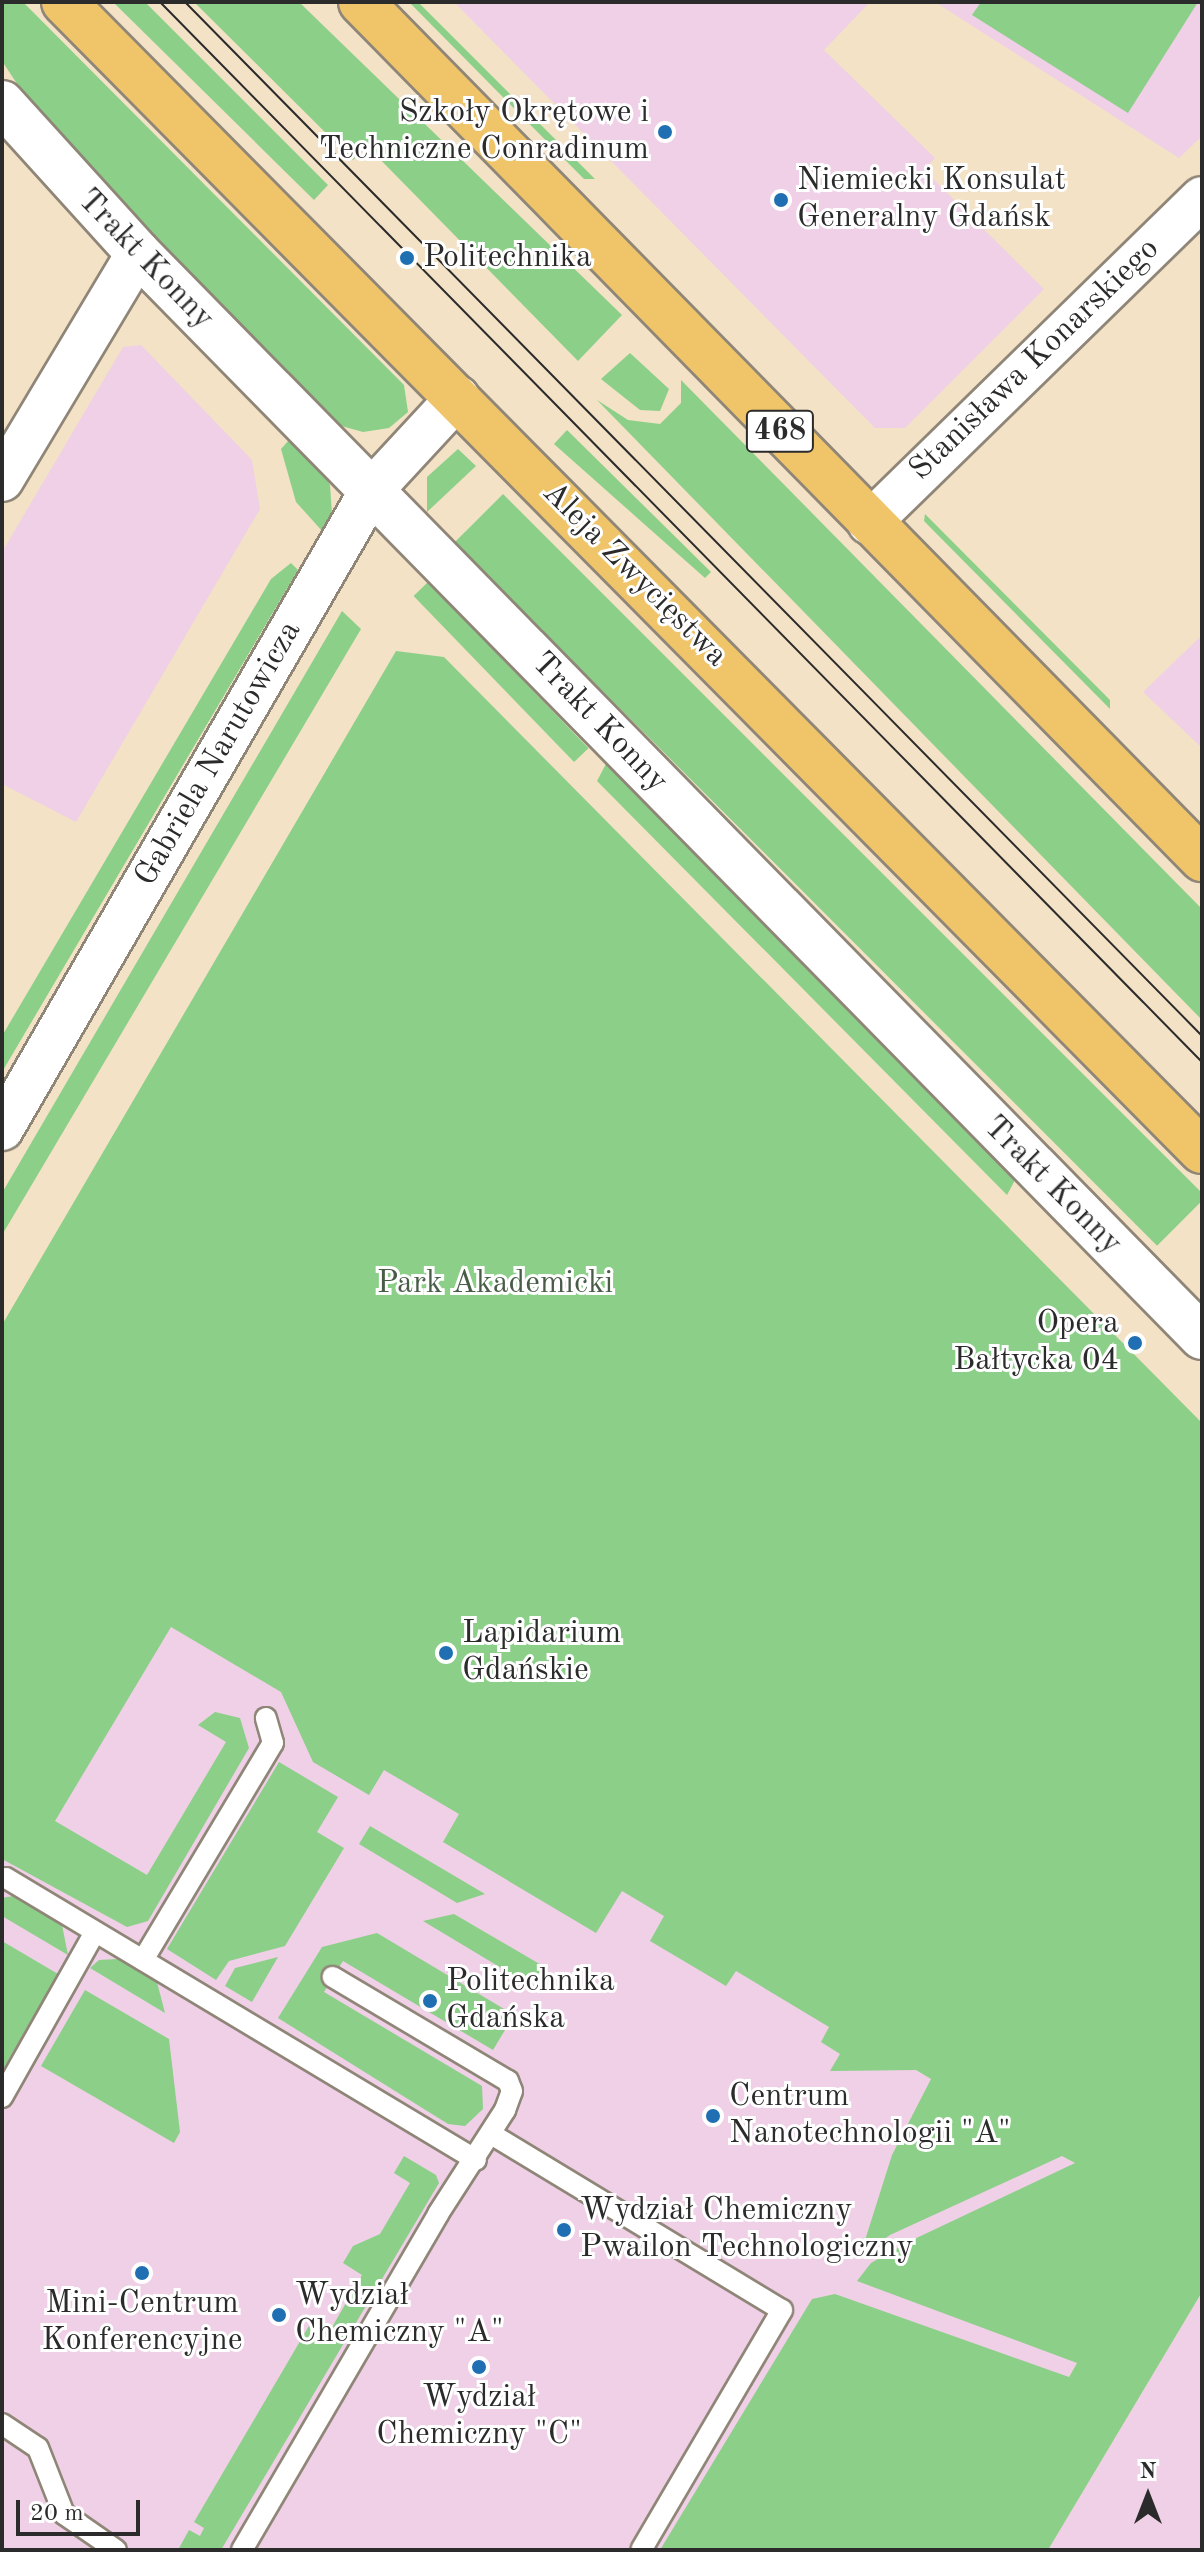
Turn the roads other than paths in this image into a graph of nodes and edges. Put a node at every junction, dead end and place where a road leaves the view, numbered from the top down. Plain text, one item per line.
1 (64, 2) edge
2 (361, 2) edge
3 (2, 103) edge
4 (1202, 198) edge
5 (138, 253) junction
6 (458, 397) junction
7 (2, 480) edge
8 (371, 491) junction
9 (869, 523) junction
10 (1202, 859) edge
11 (2, 1129) edge
12 (1202, 1151) edge
13 (1202, 1337) edge
14 (266, 1718) dead end
15 (6, 1878) dead end
16 (95, 1932) junction
17 (143, 1960) junction
18 (333, 1977) dead end
19 (2, 2097) edge
20 (491, 2134) junction
21 (476, 2160) junction
22 (2, 2424) edge
23 (116, 2550) edge
24 (242, 2550) edge
25 (641, 2550) edge

1 - 6 main road, Aleja Zwycięstwa
2 - 9 main road, 468
3 - 5 street, Trakt Konny
4 - 9 street, Stanisława Konarskiego
5 - 7 street
5 - 8 street, Trakt Konny
6 - 8 street, Gabriela Narutowicza
6 - 12 main road, Aleja Zwycięstwa
8 - 11 street, Gabriela Narutowicza
8 - 13 street, Trakt Konny
9 - 10 main road, 468
14 - 17 lane
15 - 16 lane
16 - 17 lane
16 - 19 lane
17 - 21 lane
18 - 20 lane
20 - 21 lane
20 - 25 lane
21 - 24 lane
22 - 23 lane

